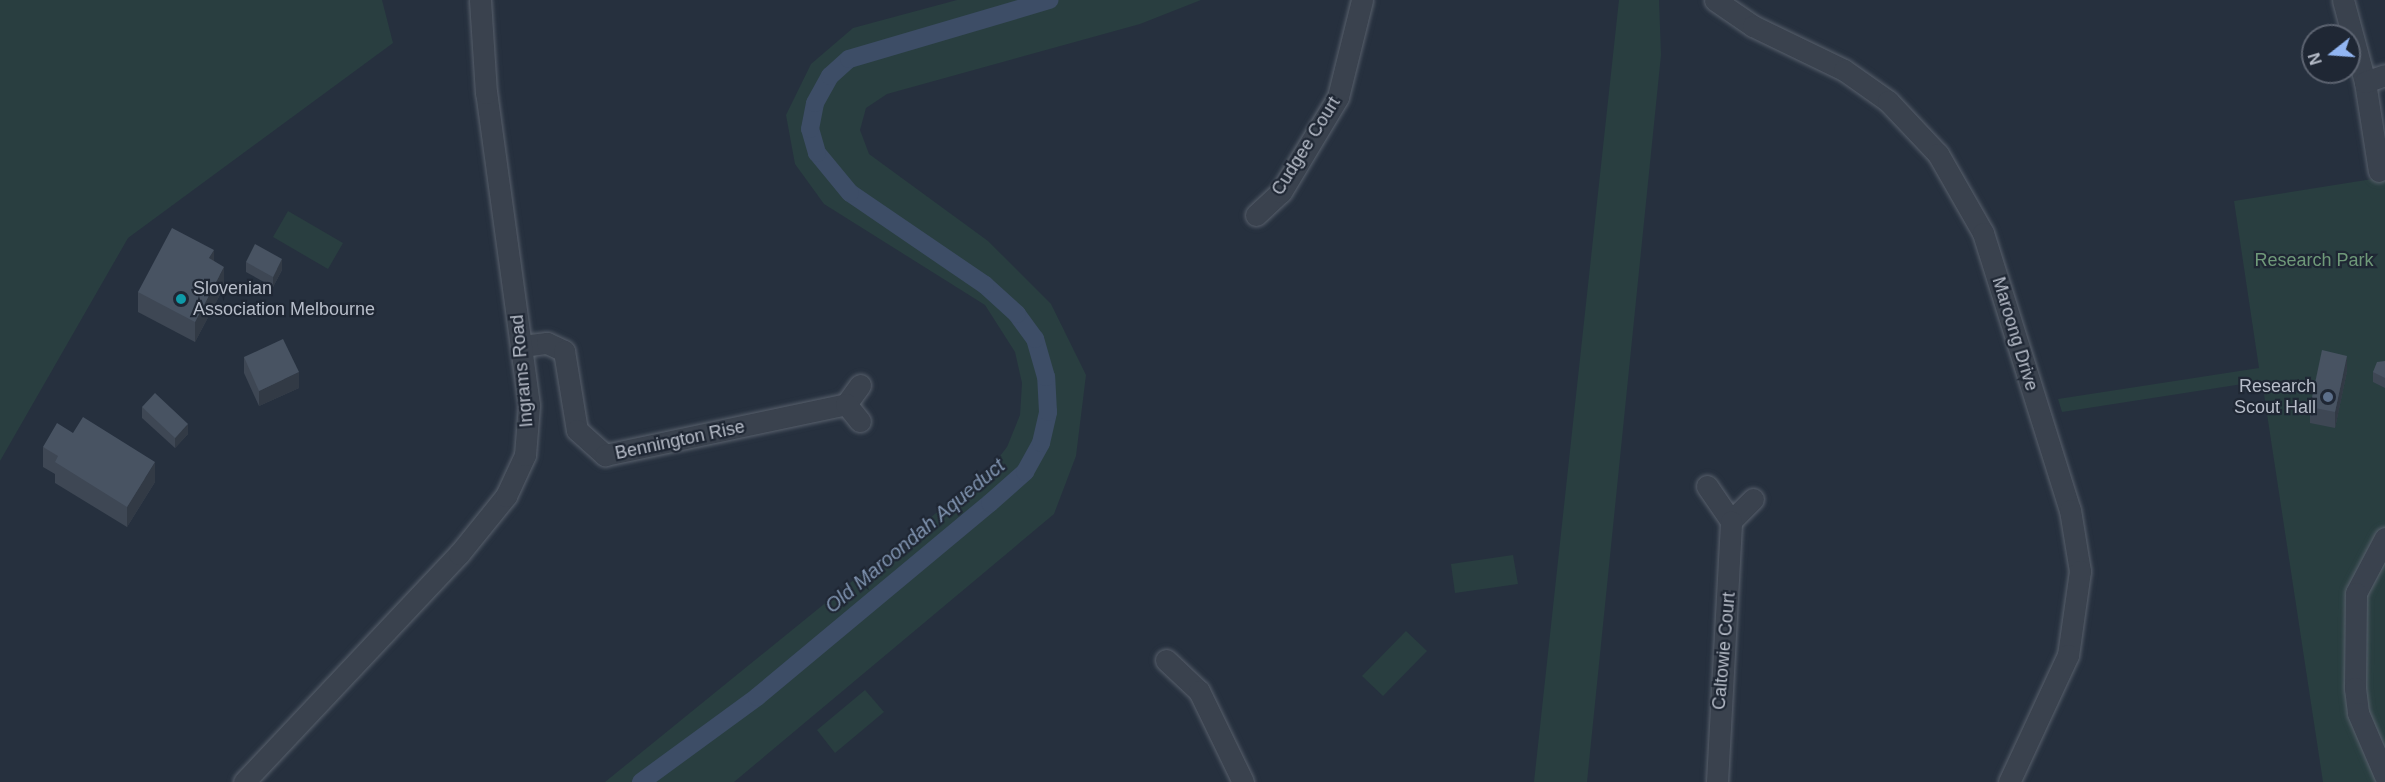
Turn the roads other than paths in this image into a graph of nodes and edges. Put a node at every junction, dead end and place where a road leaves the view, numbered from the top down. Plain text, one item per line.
1 (480, 0) edge
2 (1362, 0) edge
3 (1715, 0) edge
4 (2343, 0) edge
5 (2385, 75) edge
6 (2365, 82) junction
7 (2379, 171) dead end
8 (1256, 215) dead end
9 (522, 346) junction
10 (860, 385) dead end
11 (846, 404) junction
12 (860, 421) dead end
13 (1707, 486) dead end
14 (1753, 499) dead end
15 (1731, 521) junction
16 (2385, 538) edge
17 (1166, 660) dead end
18 (2385, 776) edge
19 (244, 782) edge
20 (1243, 782) edge
21 (1717, 782) edge
22 (2009, 782) edge

1 - 9 street, Ingrams Road
2 - 8 street, Cudgee Court
3 - 22 street, Maroong Drive
4 - 6 street
5 - 6 street
6 - 7 street
9 - 11 street, Bennington Rise
9 - 19 street, Ingrams Road
10 - 11 street
11 - 12 street
13 - 15 street
14 - 15 street
15 - 21 street, Caltowie Court
16 - 18 street
17 - 20 street

